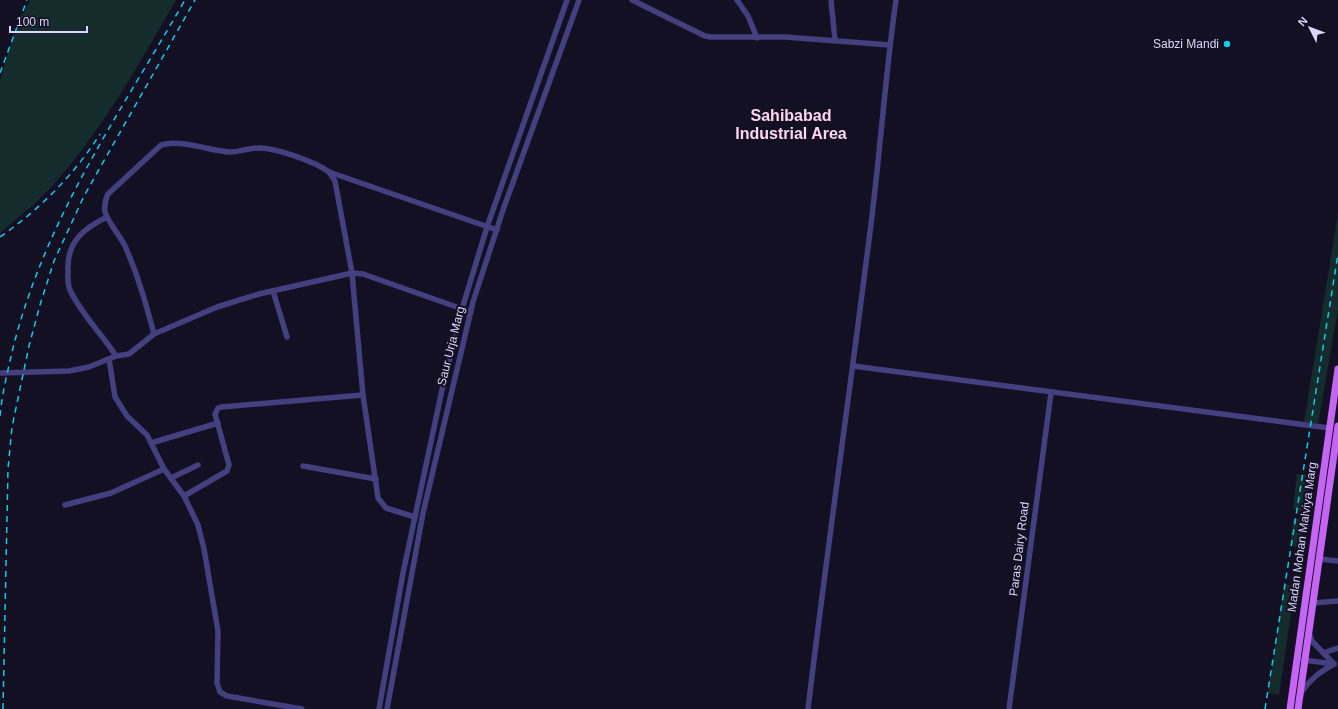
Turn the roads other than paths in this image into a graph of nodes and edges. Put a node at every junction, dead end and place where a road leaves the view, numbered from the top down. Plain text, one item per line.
1 (567, 0) edge
2 (579, 0) edge
3 (632, 0) edge
4 (737, 0) edge
5 (831, 0) edge
6 (896, 0) edge
7 (757, 38) junction
8 (835, 40) junction
9 (890, 46) junction
10 (329, 172) junction
11 (107, 217) junction
12 (487, 227) junction
13 (497, 230) junction
14 (352, 273) junction
15 (273, 291) junction
16 (462, 309) junction
17 (471, 312) junction
18 (154, 334) junction
19 (287, 337) dead end
20 (116, 356) junction
21 (109, 359) junction
22 (853, 366) junction
23 (1338, 369) edge
24 (0, 373) edge
25 (1051, 392) junction
26 (364, 395) junction
27 (218, 423) junction
28 (1338, 426) edge
29 (1329, 428) junction
30 (151, 444) junction
31 (198, 465) dead end
32 (303, 466) dead end
33 (164, 469) junction
34 (171, 478) junction
35 (376, 479) junction
36 (184, 496) junction
37 (65, 505) dead end
38 (415, 517) junction
39 (1319, 559) junction
40 (1338, 560) edge
41 (1338, 600) edge
42 (1312, 603) junction
43 (1309, 631) junction
44 (1338, 648) edge
45 (1323, 653) junction
46 (1296, 659) junction
47 (1305, 660) junction
48 (1336, 664) edge
49 (1300, 694) junction
50 (302, 709) edge
51 (379, 709) edge
52 (387, 709) edge
53 (808, 709) edge
54 (1009, 709) edge
55 (1290, 709) edge
56 (1298, 709) edge

1 - 12 street, Saur Urja Marg
2 - 13 street, Saur Urja Marg
3 - 7 street
4 - 7 street
5 - 8 street
6 - 9 street
7 - 8 street
8 - 9 street
9 - 22 street
10 - 11 street
10 - 12 street
10 - 14 street
11 - 18 street
11 - 20 street
12 - 13 street
12 - 16 street, Saur Urja Marg
13 - 17 street, Saur Urja Marg
14 - 15 street
14 - 16 street
14 - 26 street
15 - 18 street
15 - 19 street
16 - 17 street
16 - 38 street, Saur Urja Marg
17 - 52 street, Saur Urja Marg
18 - 20 street
20 - 21 street
21 - 24 street
21 - 30 street
22 - 25 street
22 - 53 street
23 - 29 main road, Madan Mohan Malviya Marg
25 - 29 street
25 - 54 street, Paras Dairy Road
26 - 27 street
26 - 35 street
27 - 30 street
27 - 36 street
28 - 39 main road, Madan Mohan Malviya Marg
29 - 46 main road, Madan Mohan Malviya Marg
30 - 33 street
31 - 34 street
32 - 35 street
33 - 34 street
33 - 37 street
34 - 36 street
35 - 38 street
36 - 50 street
38 - 51 street, Saur Urja Marg
39 - 40 street
39 - 42 main road, Madan Mohan Malviya Marg
41 - 42 street
42 - 43 main road, Madan Mohan Malviya Marg
43 - 45 street
43 - 47 main road, Madan Mohan Malviya Marg
44 - 45 street
45 - 48 street
46 - 47 street
46 - 55 main road, Madan Mohan Malviya Marg
47 - 48 street
47 - 49 main road, Madan Mohan Malviya Marg
48 - 49 street
49 - 56 main road, Madan Mohan Malviya Marg

